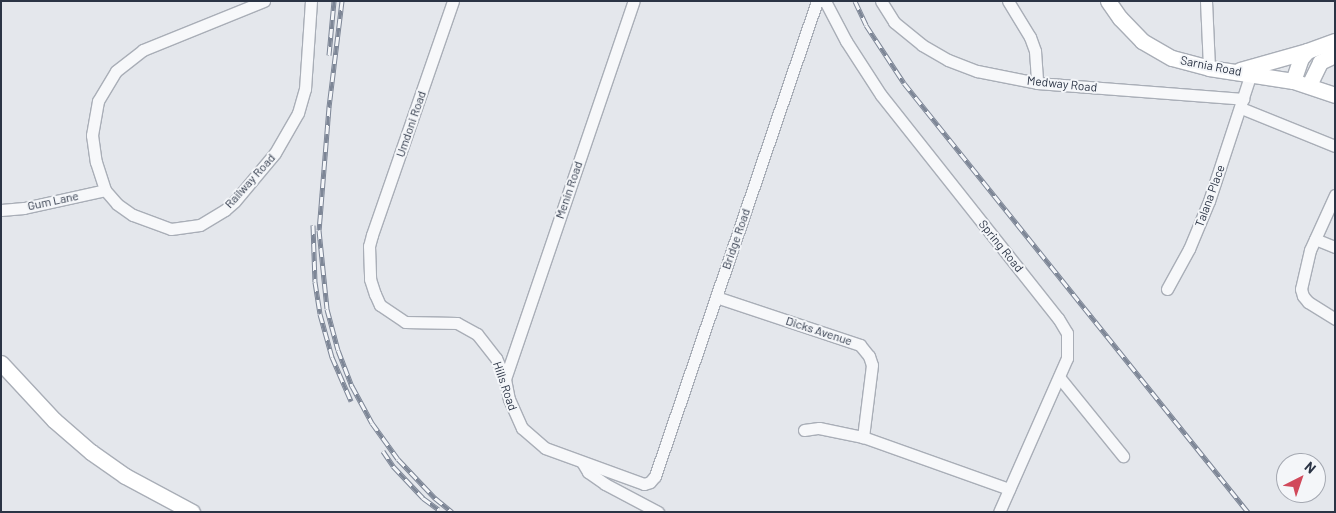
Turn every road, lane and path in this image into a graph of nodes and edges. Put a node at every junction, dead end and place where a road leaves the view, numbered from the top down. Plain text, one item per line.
1 (264, 1) edge
2 (311, 1) edge
3 (453, 1) edge
4 (634, 1) edge
5 (817, 1) edge
6 (825, 1) edge
7 (881, 1) edge
8 (1008, 1) edge
9 (1108, 1) edge
10 (1206, 1) edge
11 (1335, 41) edge
12 (1307, 51) junction
13 (1335, 55) edge
14 (1209, 68) junction
15 (1243, 72) junction
16 (1293, 81) junction
17 (1037, 83) junction
18 (1309, 85) junction
19 (1335, 95) edge
20 (1242, 103) junction
21 (1335, 146) edge
22 (105, 190) junction
23 (1335, 195) edge
24 (1, 210) edge
25 (1315, 240) junction
26 (369, 246) joint
27 (1335, 247) edge
28 (1167, 288) dead end
29 (716, 297) junction
30 (1335, 319) edge
31 (1, 363) edge
32 (1058, 378) junction
33 (505, 379) junction
34 (804, 430) dead end
35 (863, 437) junction
36 (1123, 456) dead end
37 (582, 462) junction
38 (655, 476) joint
39 (1009, 489) junction
40 (192, 512) edge
41 (658, 512) edge
42 (999, 512) edge

1 - 22 street, Railway Road
2 - 22 street, Railway Road
3 - 26 street, Umdoni Road
4 - 33 street, Menin Road
5 - 29 street, Bridge Road
6 - 32 street, Spring Road
7 - 17 street, Medway Road
8 - 17 street
9 - 14 street, Sarnia Road
10 - 14 street
11 - 12 street
12 - 15 street
12 - 16 street
13 - 18 street
14 - 15 street, Sarnia Road
15 - 16 street, Sarnia Road
15 - 20 street
16 - 18 street, Sarnia Road
17 - 20 street, Medway Road
18 - 19 street, Sarnia Road
20 - 21 street, Medway Road
20 - 28 street, Talana Place
22 - 24 street, Gum Lane
23 - 25 street
25 - 27 street
25 - 30 street
26 - 33 street, Hills Road
29 - 35 street, Dicks Avenue
29 - 38 street, Bridge Road
31 - 40 street
32 - 36 street
32 - 39 street, Spring Road
33 - 37 street, Hills Road
34 - 35 street
35 - 39 street
37 - 38 street, Hills Road
37 - 41 street
39 - 42 street, Spring Road

